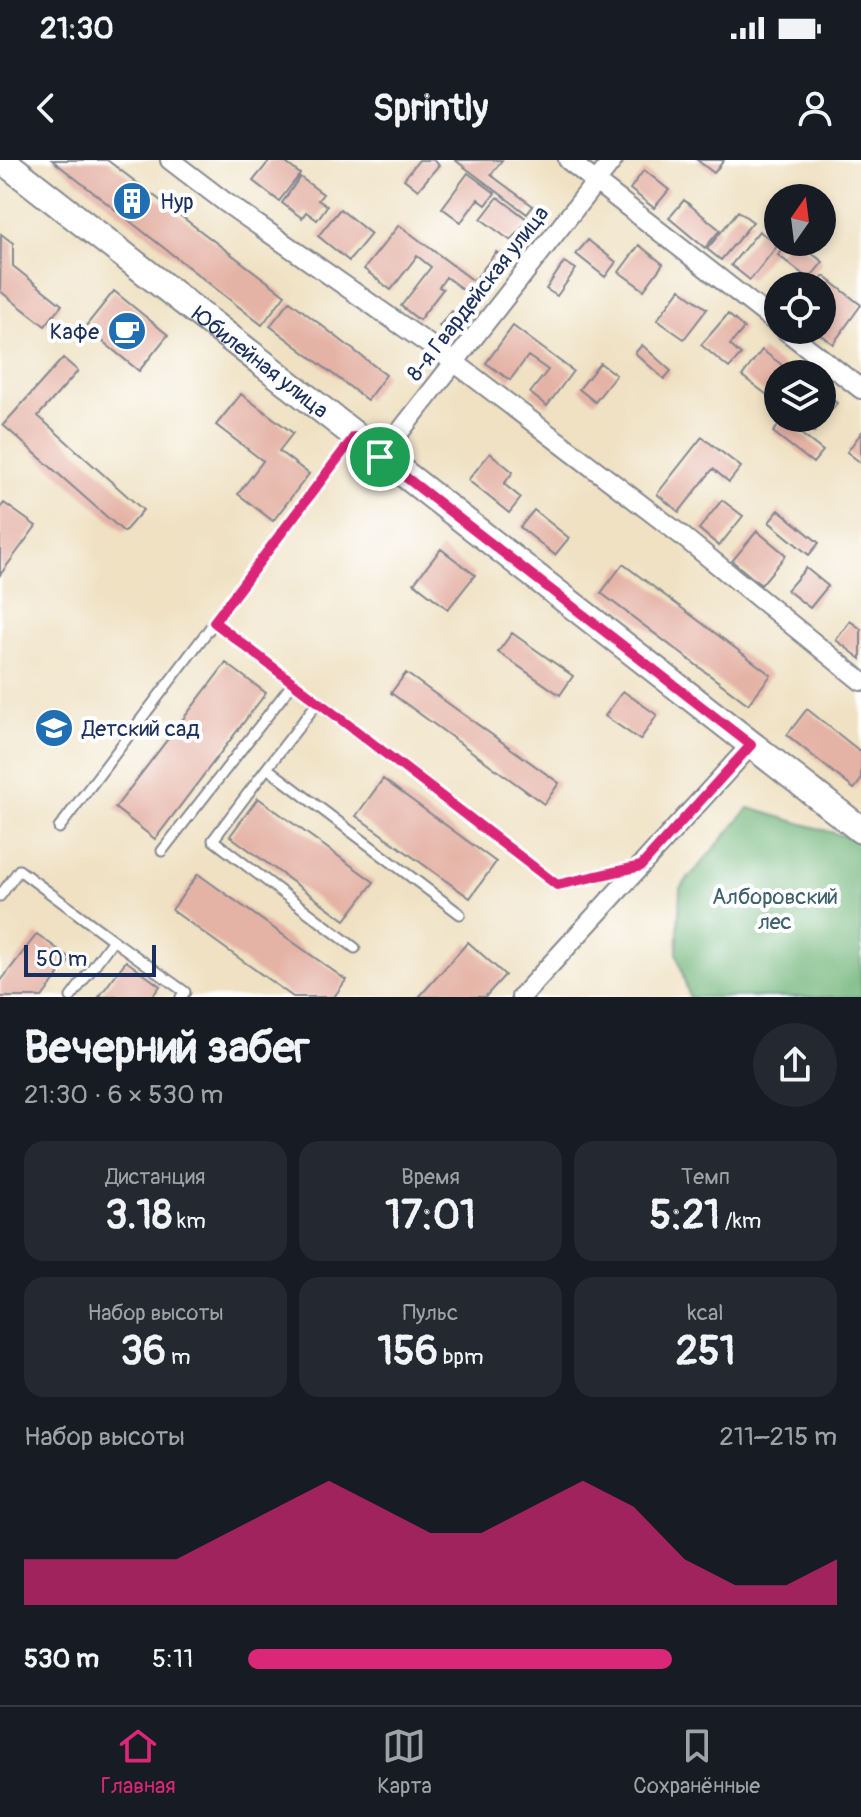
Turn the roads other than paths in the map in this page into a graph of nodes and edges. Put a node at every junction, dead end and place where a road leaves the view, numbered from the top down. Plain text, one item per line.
1 (2, 160) edge
2 (170, 160) edge
3 (568, 160) edge
4 (613, 160) edge
5 (596, 181) junction
6 (764, 313) edge
7 (803, 344) edge
8 (454, 362) junction
9 (861, 389) edge
10 (354, 437) junction
11 (380, 457) junction
12 (214, 622) junction
13 (861, 681) edge
14 (293, 683) junction
15 (318, 702) junction
16 (751, 745) junction
17 (267, 768) junction
18 (59, 828) dead end
19 (861, 830) edge
20 (162, 851) dead end
21 (641, 866) junction
22 (0, 896) edge
23 (460, 914) dead end
24 (113, 940) junction
25 (355, 948) dead end
26 (71, 997) edge
27 (181, 997) edge
28 (521, 997) edge

1 - 10 main road, Юбилейная улица
2 - 8 street
3 - 5 street
4 - 5 street, 8-я Гвардейская улица
5 - 6 street
5 - 8 street, 8-я Гвардейская улица
7 - 9 street
8 - 11 street, 8-я Гвардейская улица
8 - 13 street
10 - 11 main road, Юбилейная улица
10 - 12 lane
11 - 16 main road, Юбилейная улица
12 - 14 lane
12 - 18 lane
14 - 15 lane
14 - 20 lane
15 - 17 lane
15 - 21 lane
16 - 19 main road, Юбилейная улица
16 - 21 street
17 - 23 lane
17 - 25 lane
21 - 28 street
22 - 24 lane
24 - 26 lane
24 - 27 lane

